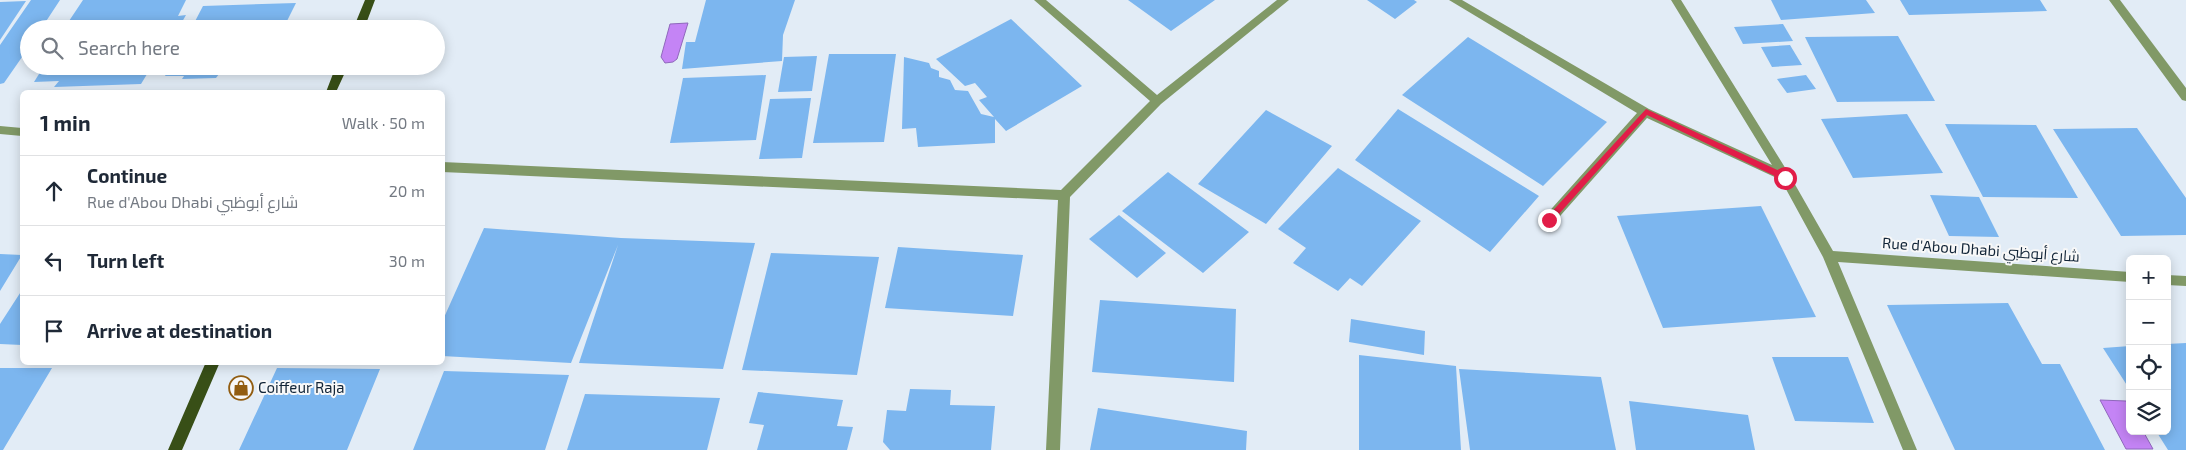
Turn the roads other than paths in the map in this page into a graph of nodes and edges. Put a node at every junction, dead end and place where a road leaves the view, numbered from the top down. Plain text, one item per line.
1 (370, 0) edge
2 (1039, 0) edge
3 (1284, 0) edge
4 (1454, 0) edge
5 (1676, 0) edge
6 (2114, 0) edge
7 (362, 20) edge
8 (338, 75) edge
9 (332, 90) edge
10 (2186, 97) edge
11 (1157, 101) junction
12 (1646, 112) junction
13 (0, 130) edge
14 (20, 132) edge
15 (445, 167) edge
16 (1785, 178) junction
17 (1064, 195) junction
18 (1549, 220) dead end
19 (1829, 256) junction
20 (2126, 277) edge
21 (2171, 280) edge
22 (2186, 282) edge
23 (213, 365) edge
24 (175, 450) edge
25 (1053, 450) edge
26 (1910, 450) edge

1 - 7 main road
2 - 11 street
3 - 11 street
4 - 12 street
5 - 16 street
6 - 10 street
8 - 9 main road
11 - 17 street
12 - 16 street
12 - 18 street
13 - 14 street
15 - 17 street
16 - 19 street
17 - 25 street
19 - 20 street, Rue d'Abou Dhabi شارع أبوظبي
19 - 26 street
21 - 22 street
23 - 24 main road

